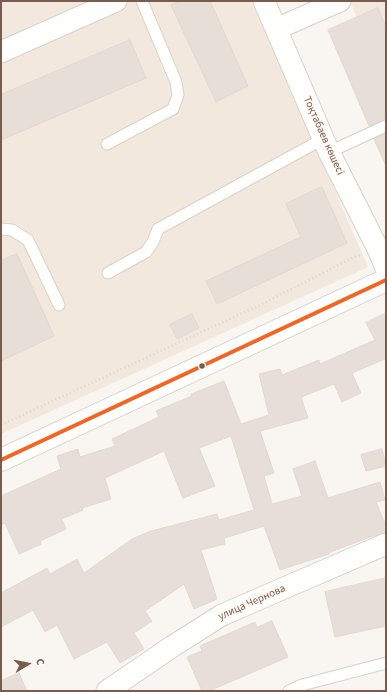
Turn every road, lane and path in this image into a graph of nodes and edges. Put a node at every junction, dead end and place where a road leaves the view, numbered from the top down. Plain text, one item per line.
1 (142, 1) edge
2 (264, 1) edge
3 (340, 1) edge
4 (110, 2) edge
5 (276, 29) junction
6 (1, 52) edge
7 (386, 126) edge
8 (107, 144) dead end
9 (326, 146) junction
10 (1, 229) edge
11 (382, 259) edge
12 (108, 273) dead end
13 (386, 280) edge
14 (59, 304) dead end
15 (1, 425) edge
16 (1, 460) edge
17 (386, 544) edge
18 (386, 663) edge
19 (107, 691) edge
20 (289, 691) edge

1 - 8 lane
2 - 5 street, Тоқтабаев көшесі
3 - 5 street
4 - 6 street
5 - 9 street, Тоқтабаев көшесі
7 - 9 lane
9 - 11 street, Тоқтабаев көшесі
9 - 12 lane
10 - 14 lane
11 - 15 path
13 - 16 street
17 - 19 street, улица Чернова
18 - 20 lane

